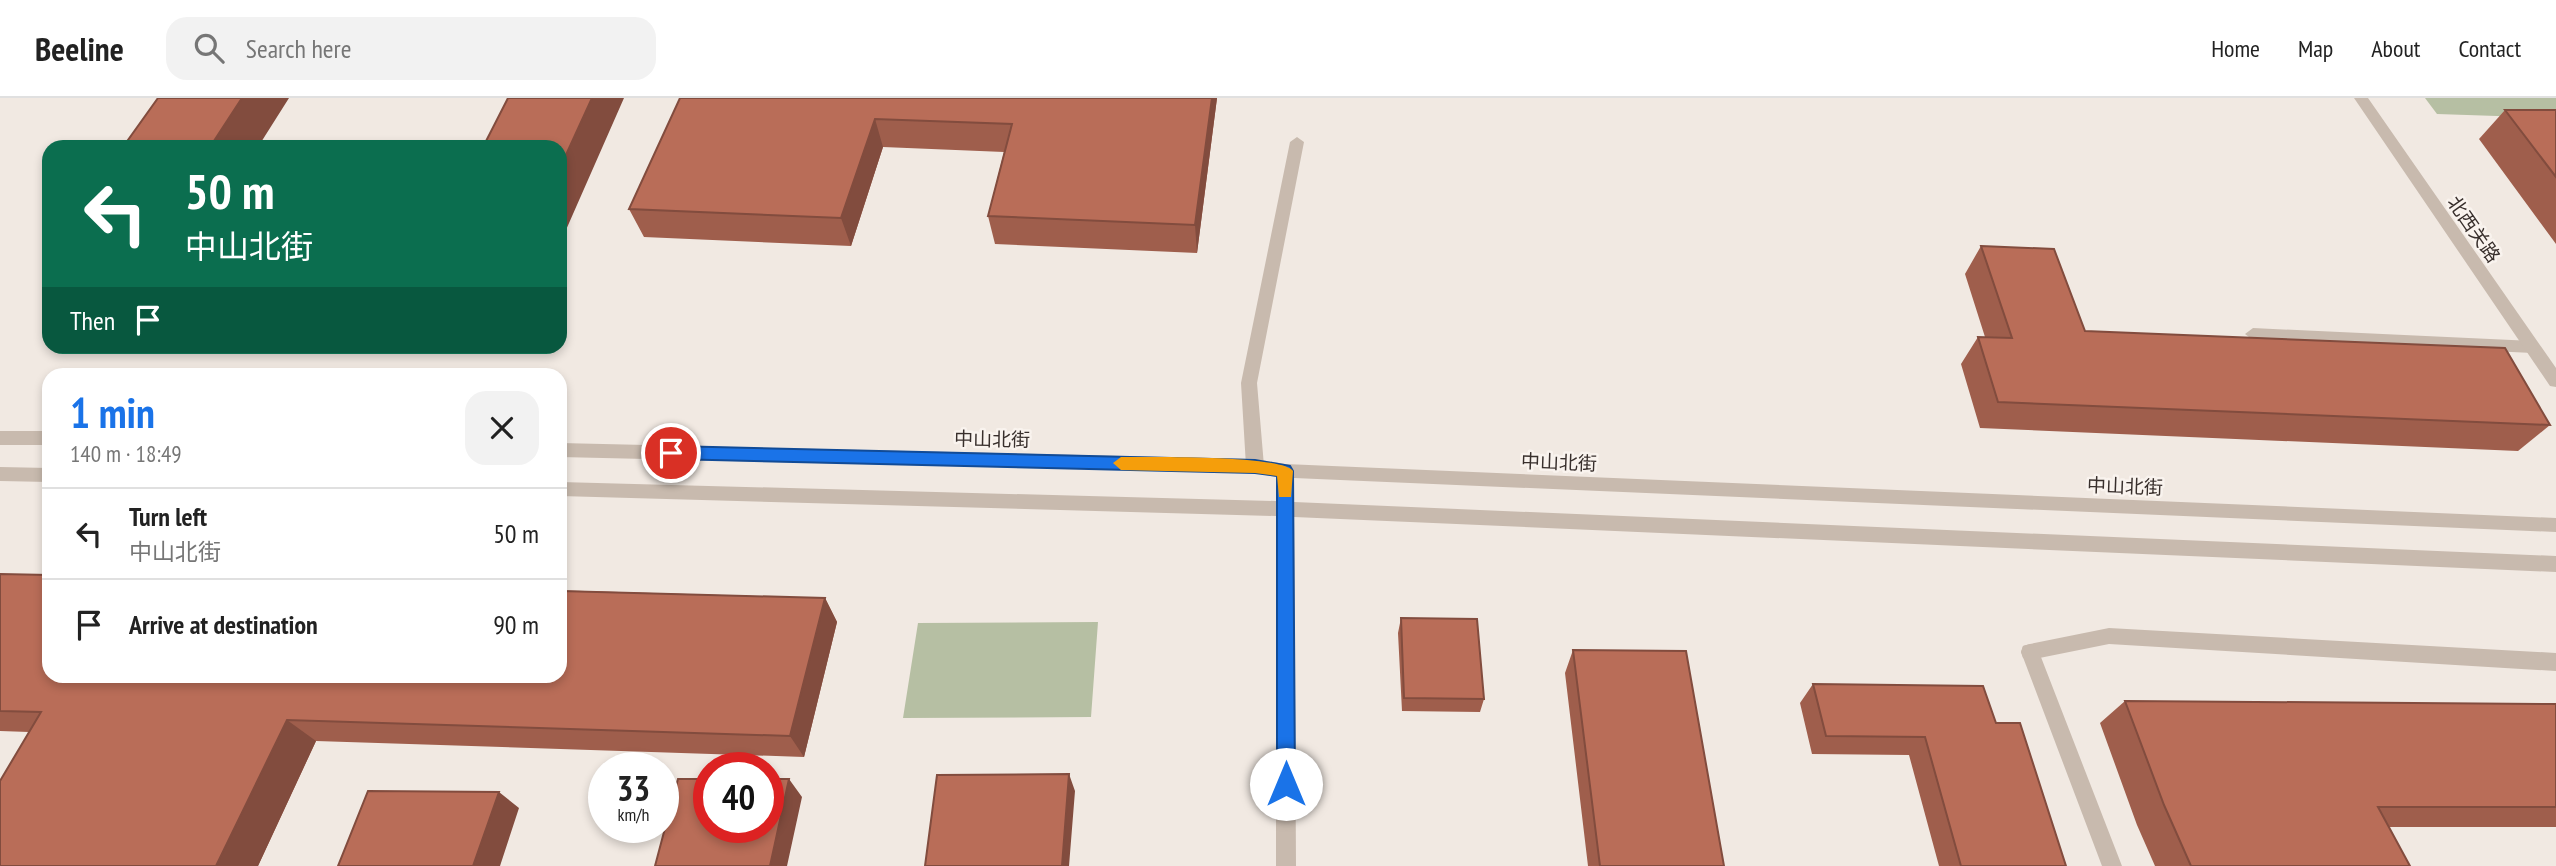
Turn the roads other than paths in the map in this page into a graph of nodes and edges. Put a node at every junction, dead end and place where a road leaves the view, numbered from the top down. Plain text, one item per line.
1 (2361, 98) edge
2 (1297, 142) dead end
3 (2253, 334) dead end
4 (2533, 347) junction
5 (2556, 381) edge
6 (0, 438) edge
7 (42, 438) edge
8 (567, 450) edge
9 (1255, 466) junction
10 (1285, 471) junction
11 (0, 474) edge
12 (42, 475) edge
13 (567, 489) edge
14 (1286, 509) junction
15 (2556, 525) edge
16 (2556, 564) edge
17 (2556, 662) edge
18 (1286, 866) edge
19 (2112, 866) edge

1 - 4 street, 北西关路
2 - 9 street
3 - 4 street
4 - 5 street, 北西关路
6 - 7 street
8 - 9 street, 中山北街
9 - 10 street, 中山北街
10 - 14 street
10 - 15 street, 中山北街
11 - 12 street
13 - 14 street
14 - 16 street
14 - 18 street
17 - 19 street

